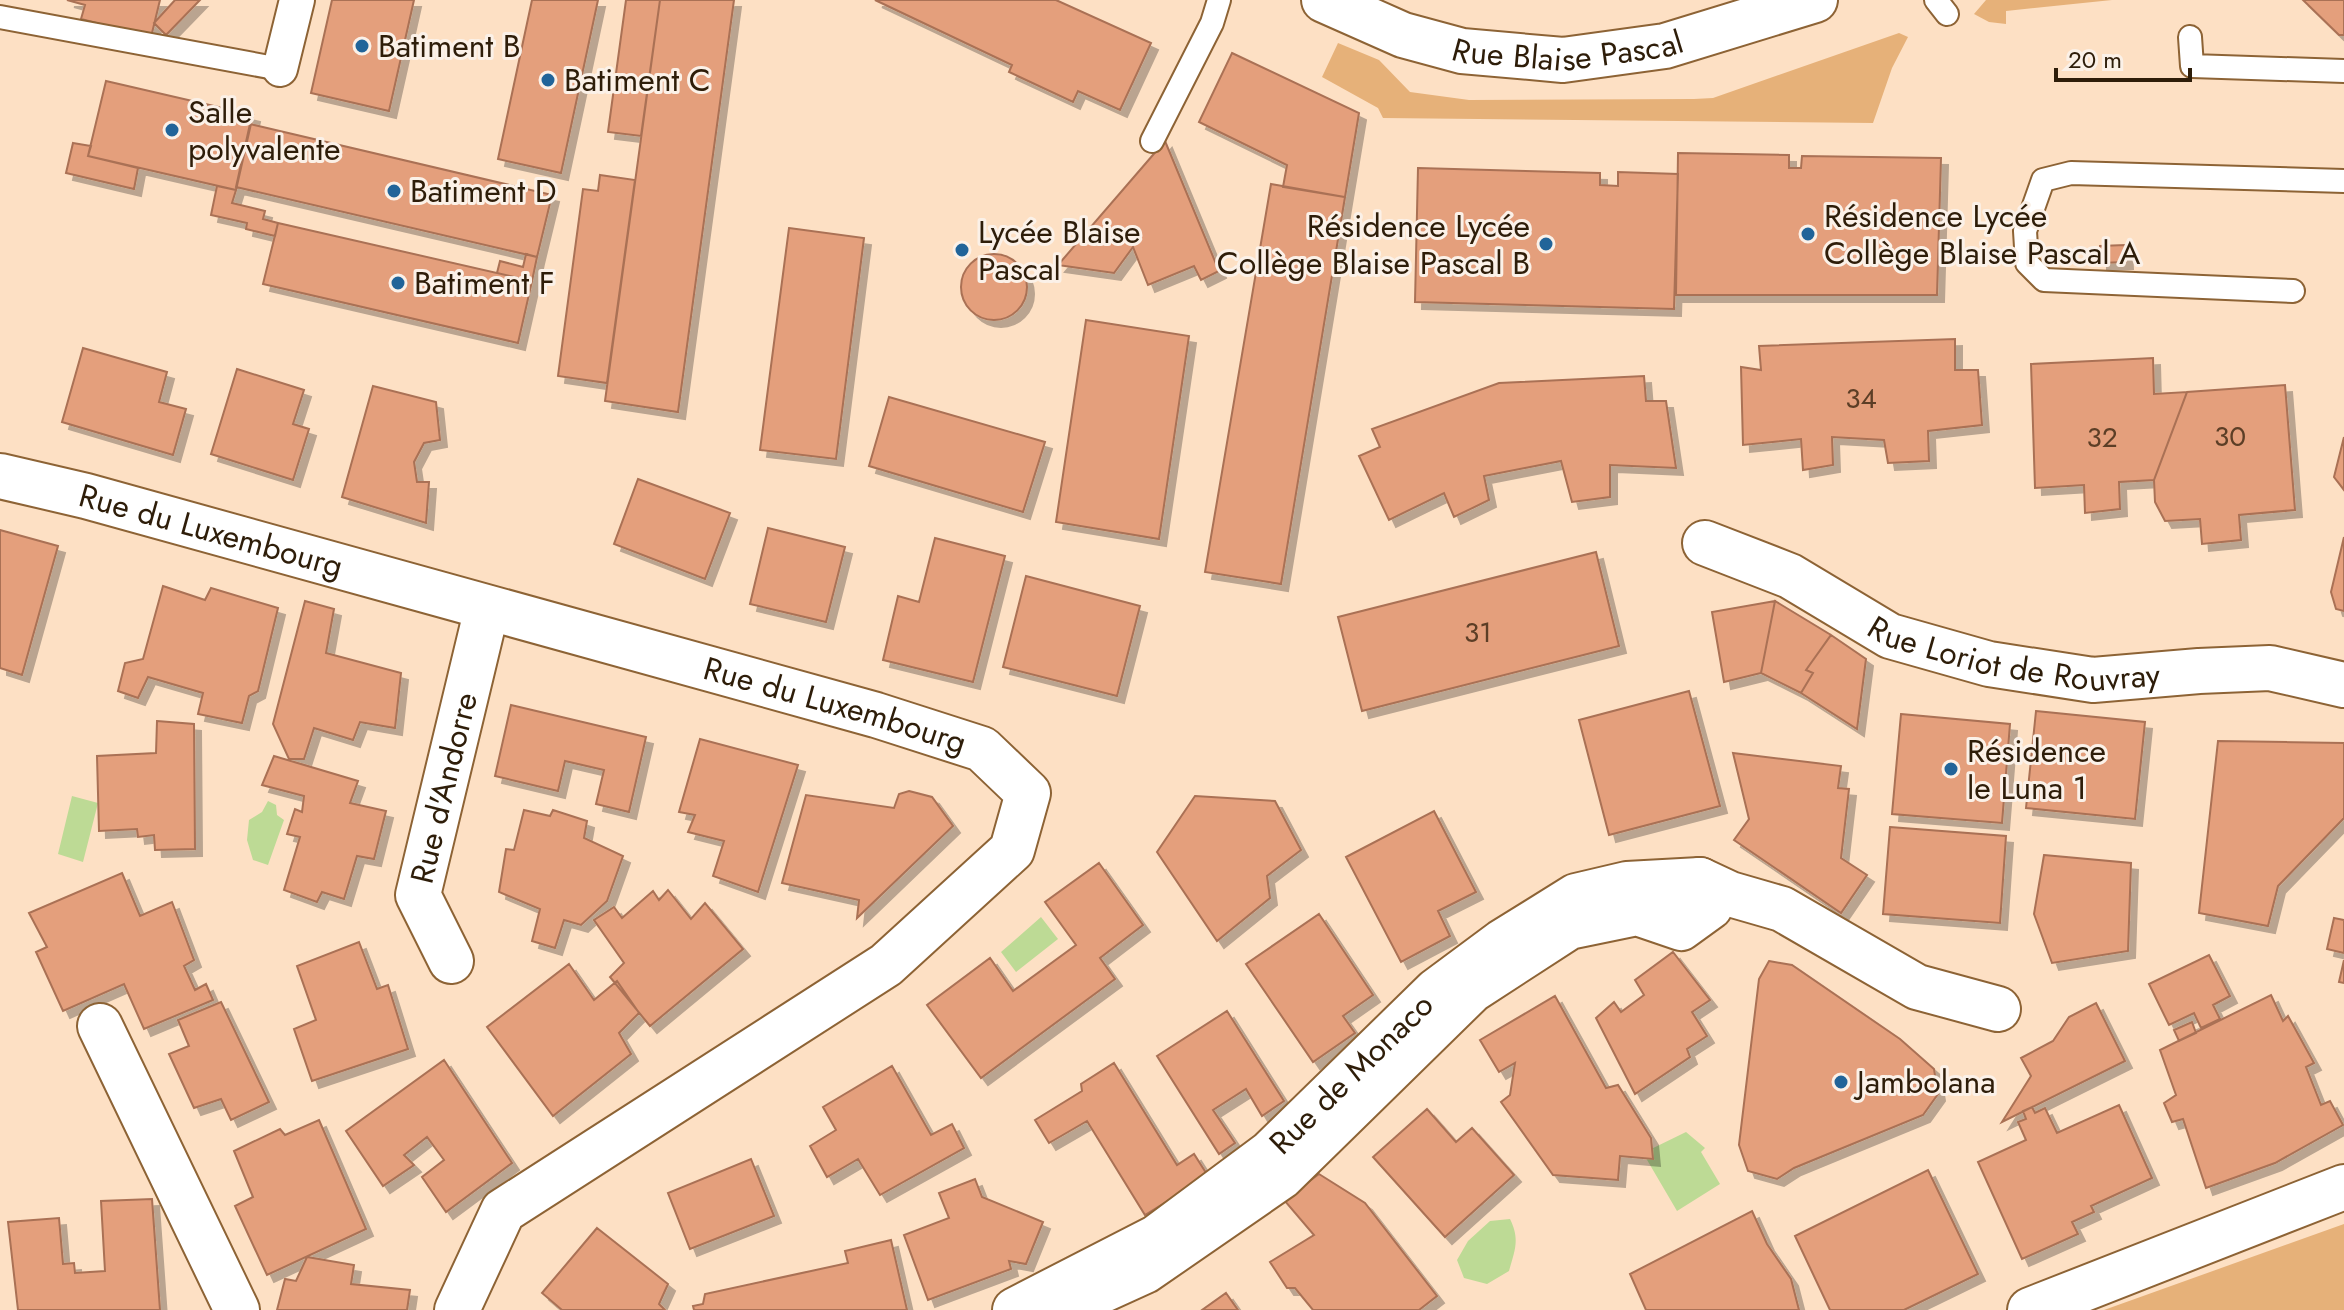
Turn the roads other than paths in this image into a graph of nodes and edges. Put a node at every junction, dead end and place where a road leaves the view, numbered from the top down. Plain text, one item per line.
1 (297, 0) edge
2 (1219, 0) edge
3 (1324, 0) edge
4 (1815, 0) edge
5 (1936, 0) edge
6 (1950, 0) edge
7 (0, 17) edge
8 (2190, 37) dead end
9 (280, 69) joint
10 (2344, 71) edge
11 (1152, 141) dead end
12 (2344, 181) edge
13 (2293, 291) dead end
14 (0, 476) edge
15 (1705, 543) dead end
16 (487, 608) junction
17 (2344, 685) edge
18 (1700, 880) junction
19 (451, 961) dead end
20 (1998, 1009) dead end
21 (100, 1026) dead end
22 (2344, 1187) edge
23 (237, 1310) edge
24 (457, 1310) edge
25 (1015, 1310) edge
26 (1059, 1310) edge
27 (2030, 1310) edge

1 - 9 street
2 - 11 lane
3 - 4 street, Rue Blaise Pascal
5 - 6 lane
7 - 9 lane
8 - 10 lane
12 - 13 lane
14 - 16 street, Rue du Luxembourg
15 - 17 street, Rue Loriot de Rouvray
16 - 19 street, Rue d'Andorre
16 - 24 street, Rue du Luxembourg
18 - 20 street, Rue de Monaco
18 - 25 street, Rue de Monaco
18 - 26 street, Rue de Monaco
21 - 23 street
22 - 27 street

